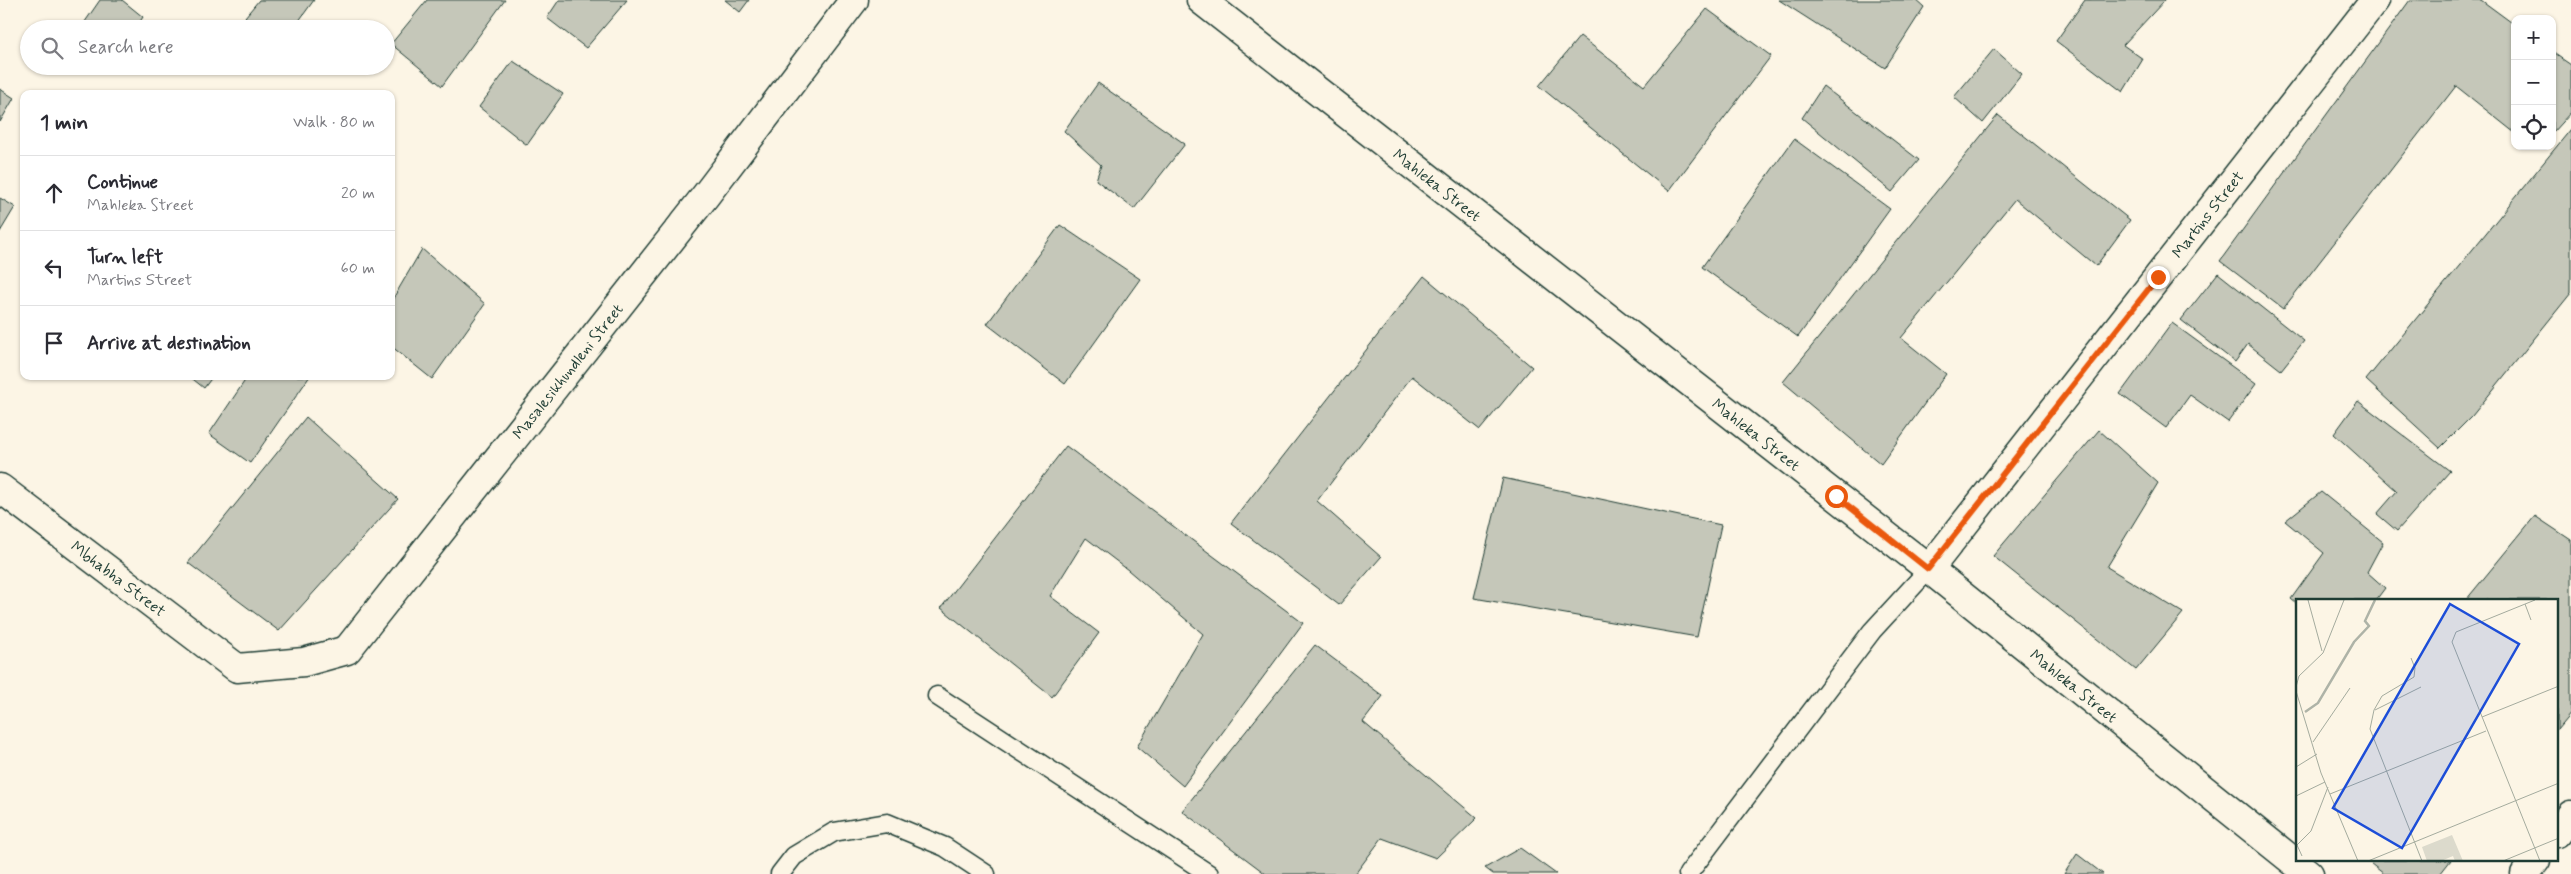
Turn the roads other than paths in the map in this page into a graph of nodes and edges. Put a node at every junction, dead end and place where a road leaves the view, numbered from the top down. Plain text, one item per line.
1 (854, 0) edge
2 (1201, 0) edge
3 (2375, 0) edge
4 (0, 488) edge
5 (1928, 569) junction
6 (237, 668) joint
7 (937, 696) dead end
8 (2571, 815) edge
9 (2558, 832) edge
10 (2535, 862) edge
11 (780, 874) edge
12 (986, 874) edge
13 (1209, 874) edge
14 (1688, 874) edge
15 (2309, 874) edge
16 (2526, 874) edge

1 - 6 street, Masalesikhundleni Street
2 - 5 street, Mahleka Street
3 - 5 street, Martins Street
4 - 6 street, Mbhabha Street
5 - 14 lane
5 - 15 street, Mahleka Street
7 - 13 lane
8 - 9 street
10 - 16 street
11 - 12 lane

